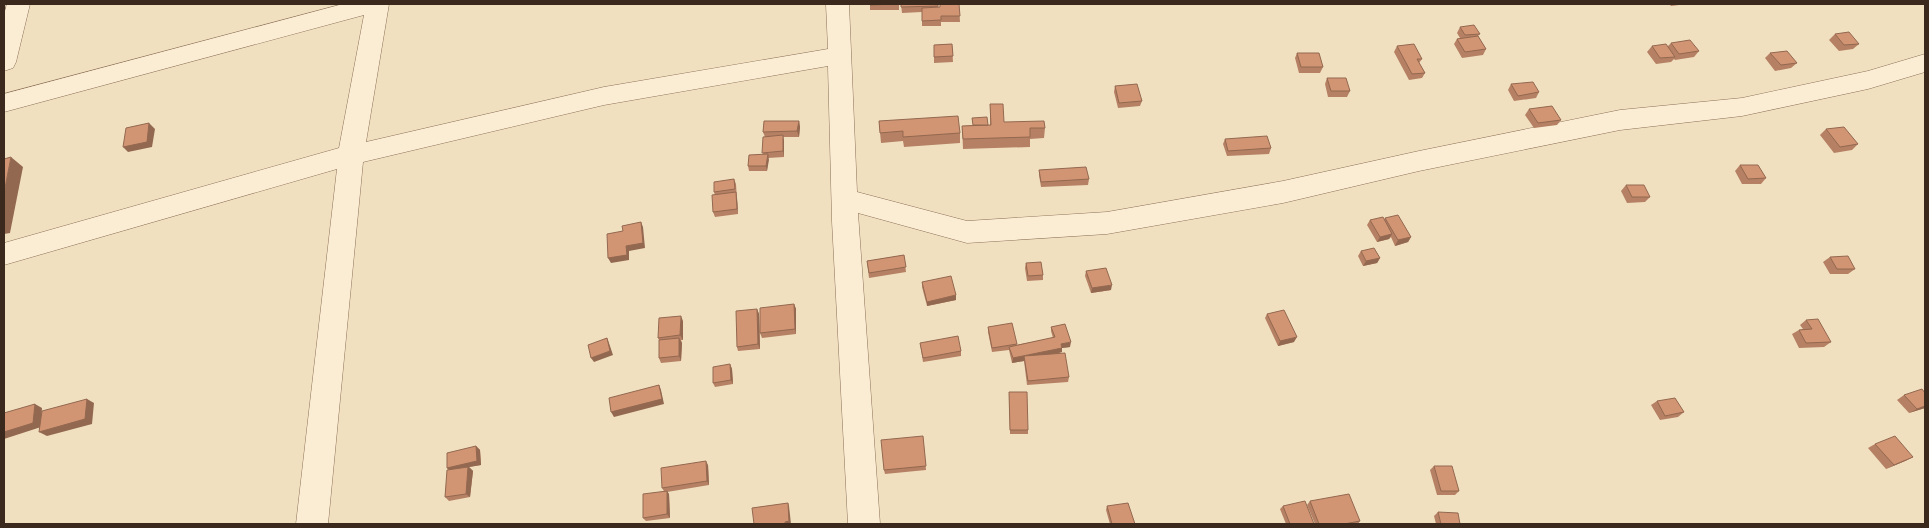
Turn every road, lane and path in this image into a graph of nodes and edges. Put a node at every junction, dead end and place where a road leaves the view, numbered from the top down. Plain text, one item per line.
1 (18, 4) edge
2 (375, 4) edge
3 (838, 4) edge
4 (840, 55) junction
5 (4, 62) edge
6 (1925, 63) edge
7 (4, 103) edge
8 (351, 155) junction
9 (844, 199) junction
10 (4, 254) edge
11 (312, 524) edge
12 (864, 524) edge

1 - 5 street
2 - 7 street
2 - 8 street
3 - 4 street
4 - 8 street
4 - 9 street
6 - 9 street
8 - 10 street
8 - 11 street
9 - 12 street

